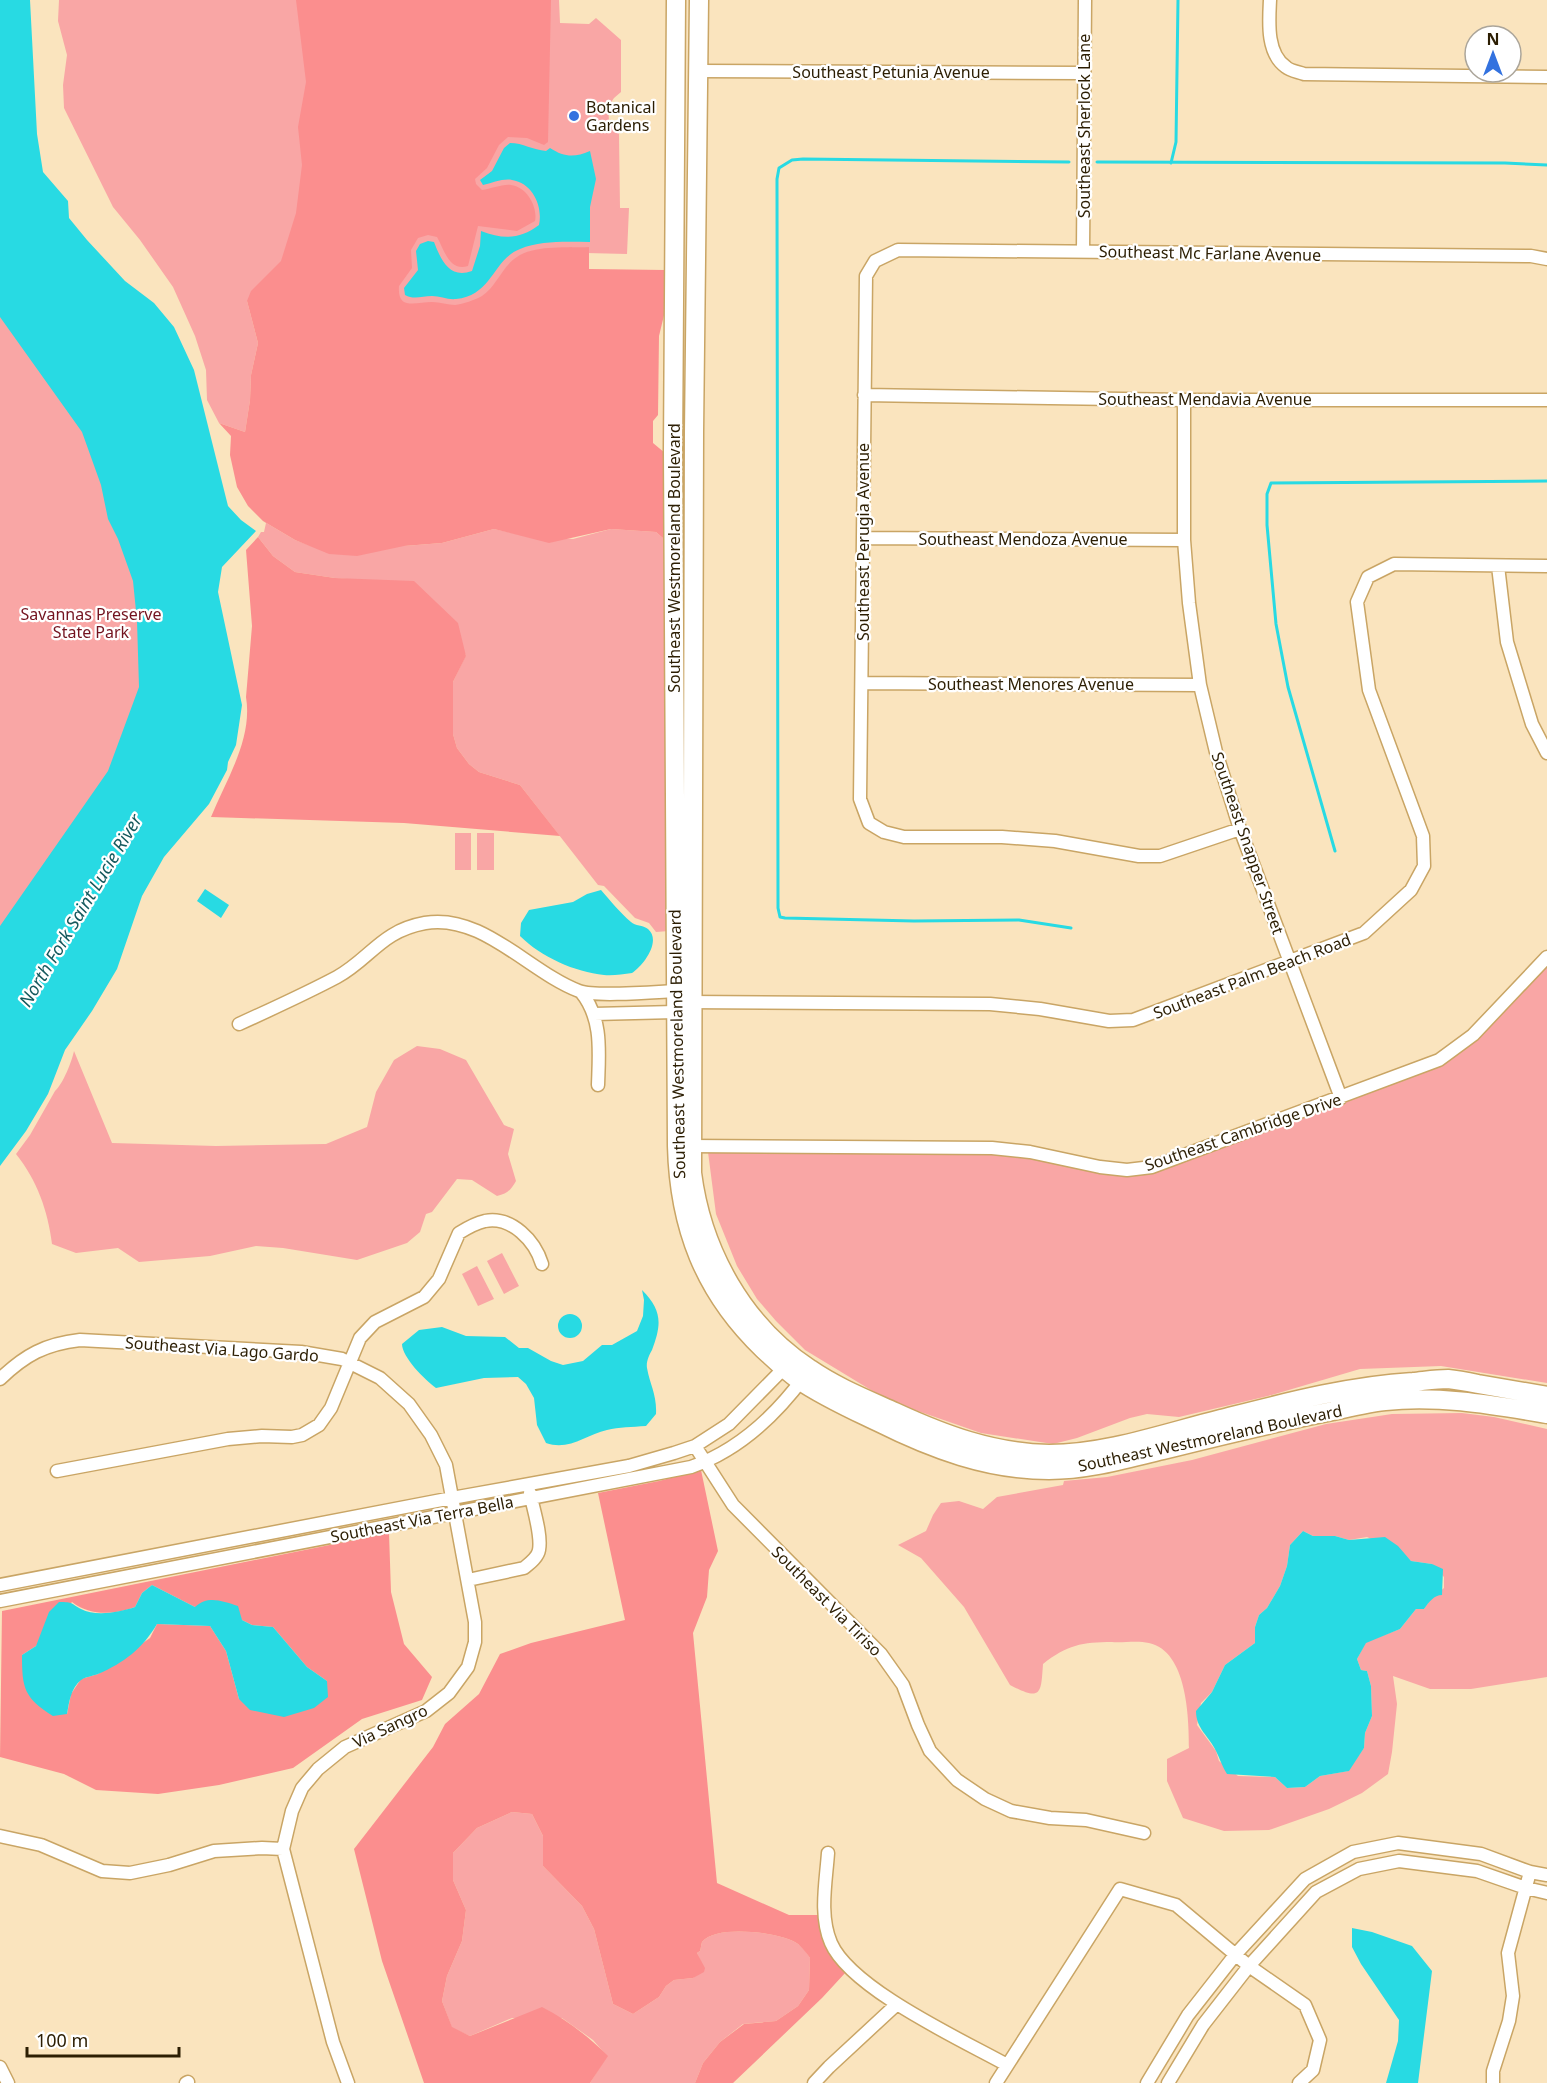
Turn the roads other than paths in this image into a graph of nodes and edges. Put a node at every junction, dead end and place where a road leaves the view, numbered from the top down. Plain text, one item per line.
1 (676, 0) edge
2 (699, 0) edge
3 (1085, 0) edge
4 (1270, 0) edge
5 (699, 71) junction
6 (1083, 73) junction
7 (1547, 77) edge
8 (1083, 251) junction
9 (1547, 259) edge
10 (875, 261) joint
11 (864, 395) junction
12 (1184, 400) junction
13 (1547, 400) edge
14 (863, 538) junction
15 (1184, 540) junction
16 (1498, 566) junction
17 (1547, 566) edge
18 (862, 682) junction
19 (1200, 685) junction
20 (1547, 753) edge
21 (1240, 829) junction
22 (1547, 957) edge
23 (1289, 962) junction
24 (581, 992) junction
25 (679, 1002) junction
26 (594, 1014) junction
27 (239, 1024) dead end
28 (598, 1085) dead end
29 (1341, 1098) junction
30 (684, 1146) junction
31 (542, 1264) dead end
32 (349, 1363) junction
33 (789, 1363) junction
34 (805, 1375) junction
35 (0, 1379) edge
36 (1547, 1396) edge
37 (1547, 1413) edge
38 (695, 1446) junction
39 (705, 1462) junction
40 (57, 1471) dead end
41 (528, 1484) junction
42 (452, 1498) junction
43 (531, 1499) junction
44 (454, 1512) junction
45 (468, 1580) junction
46 (0, 1585) edge
47 (0, 1601) edge
48 (1144, 1833) dead end
49 (0, 1836) edge
50 (1398, 1844) junction
51 (283, 1849) junction
52 (828, 1852) dead end
53 (1399, 1861) junction
54 (1530, 1872) junction
55 (1547, 1875) edge
56 (1526, 1888) junction
57 (1547, 1893) edge
58 (1236, 1955) junction
59 (1249, 1966) junction
60 (897, 2004) junction
61 (1006, 2065) junction
62 (0, 2067) edge
63 (1152, 2081) edge
64 (8, 2083) edge
65 (348, 2083) edge
66 (814, 2083) edge
67 (996, 2083) edge
68 (1168, 2083) edge
69 (1299, 2083) edge
70 (1493, 2083) edge

1 - 25 street, Southeast Westmoreland Boulevard
2 - 5 street, Southeast Westmoreland Boulevard
3 - 6 street, Southeast Sherlock Lane
4 - 7 street
5 - 6 street, Southeast Petunia Avenue
5 - 25 street, Southeast Westmoreland Boulevard
6 - 8 street, Southeast Sherlock Lane
8 - 9 street, Southeast Mc Farlane Avenue
8 - 10 street, Southeast Mc Farlane Avenue
10 - 11 street, Southeast Perugia Avenue
11 - 12 street, Southeast Mendavia Avenue
11 - 14 street, Southeast Perugia Avenue
12 - 13 street, Southeast Mendavia Avenue
12 - 15 street, Southeast Snapper Street
14 - 15 street, Southeast Mendoza Avenue
14 - 18 street, Southeast Perugia Avenue
15 - 19 street, Southeast Snapper Street
16 - 17 street, Southeast Palm Beach Road
16 - 20 street
16 - 23 street, Southeast Palm Beach Road
18 - 19 street, Southeast Menores Avenue
18 - 21 street, Southeast Perugia Avenue
19 - 21 street, Southeast Snapper Street
21 - 23 street, Southeast Snapper Street
22 - 29 street, Southeast Cambridge Drive
23 - 25 street, Southeast Palm Beach Road
23 - 29 street, Southeast Snapper Street
24 - 25 street
24 - 26 street
24 - 27 street
25 - 26 street
25 - 30 street, Southeast Westmoreland Boulevard
26 - 28 street
29 - 30 street, Southeast Cambridge Drive
30 - 33 street, Southeast Westmoreland Boulevard
31 - 32 street
32 - 35 street, Southeast Via Lago Gardo
32 - 40 street
32 - 42 street, Southeast Via Lago Gardo
33 - 34 street, Southeast Westmoreland Boulevard
33 - 38 street, Southeast Via Terra Bella
34 - 36 street, Southeast Westmoreland Boulevard
34 - 37 street, Southeast Westmoreland Boulevard
34 - 39 street, Southeast Via Terra Bella
38 - 39 street, Southeast Via Tiriso
38 - 41 street, Southeast Via Terra Bella
39 - 43 street, Southeast Via Terra Bella
39 - 48 street, Southeast Via Tiriso
41 - 42 street, Southeast Via Terra Bella
41 - 43 street
42 - 44 street, Via Sangro
42 - 46 street, Southeast Via Terra Bella
43 - 44 street, Southeast Via Terra Bella
43 - 45 street
44 - 45 street, Via Sangro
44 - 47 street, Southeast Via Terra Bella
45 - 51 street, Via Sangro
49 - 51 street
50 - 53 street
50 - 54 street
50 - 58 street
51 - 65 street, Via Sangro
52 - 60 street
53 - 56 street
53 - 59 street
54 - 55 street
54 - 56 street
56 - 57 street
56 - 70 street
58 - 59 street
58 - 61 street
58 - 63 street
59 - 68 street
59 - 69 street
60 - 61 street
60 - 66 street
61 - 67 street
62 - 64 street

